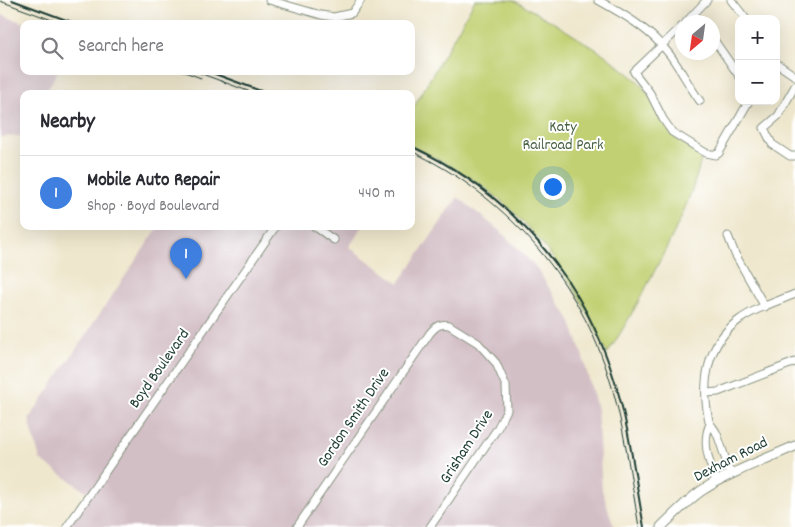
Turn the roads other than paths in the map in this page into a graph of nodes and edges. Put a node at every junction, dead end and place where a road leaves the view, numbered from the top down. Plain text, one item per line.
1 (269, 0) edge
2 (361, 0) edge
3 (598, 0) edge
4 (707, 0) edge
5 (731, 0) edge
6 (693, 14) edge
7 (743, 15) edge
8 (675, 33) edge
9 (662, 46) junction
10 (720, 49) edge
11 (780, 66) edge
12 (735, 70) edge
13 (795, 76) edge
14 (795, 86) edge
15 (700, 101) dead end
16 (747, 105) edge
17 (795, 156) edge
18 (273, 230) edge
19 (320, 230) edge
20 (728, 236) dead end
21 (334, 240) dead end
22 (795, 294) edge
23 (765, 307) junction
24 (436, 326) joint
25 (795, 362) edge
26 (706, 393) junction
27 (710, 424) junction
28 (795, 446) edge
29 (730, 474) junction
30 (716, 482) junction
31 (67, 527) edge
32 (297, 527) edge
33 (430, 527) edge
34 (662, 527) edge

1 - 2 street
3 - 9 street
4 - 6 street
5 - 7 street
8 - 9 street
9 - 15 street
9 - 16 street
10 - 12 street
11 - 13 street
14 - 17 street
18 - 31 street, Boyd Boulevard
19 - 21 street
20 - 23 street
22 - 23 street
23 - 26 street
24 - 32 street, Gordon Smith Drive
24 - 33 street, Grisham Drive
25 - 26 street
26 - 27 street
27 - 29 street
27 - 30 street
28 - 29 street, Dexham Road
29 - 30 street, Dexham Road
30 - 34 street, Dexham Road

